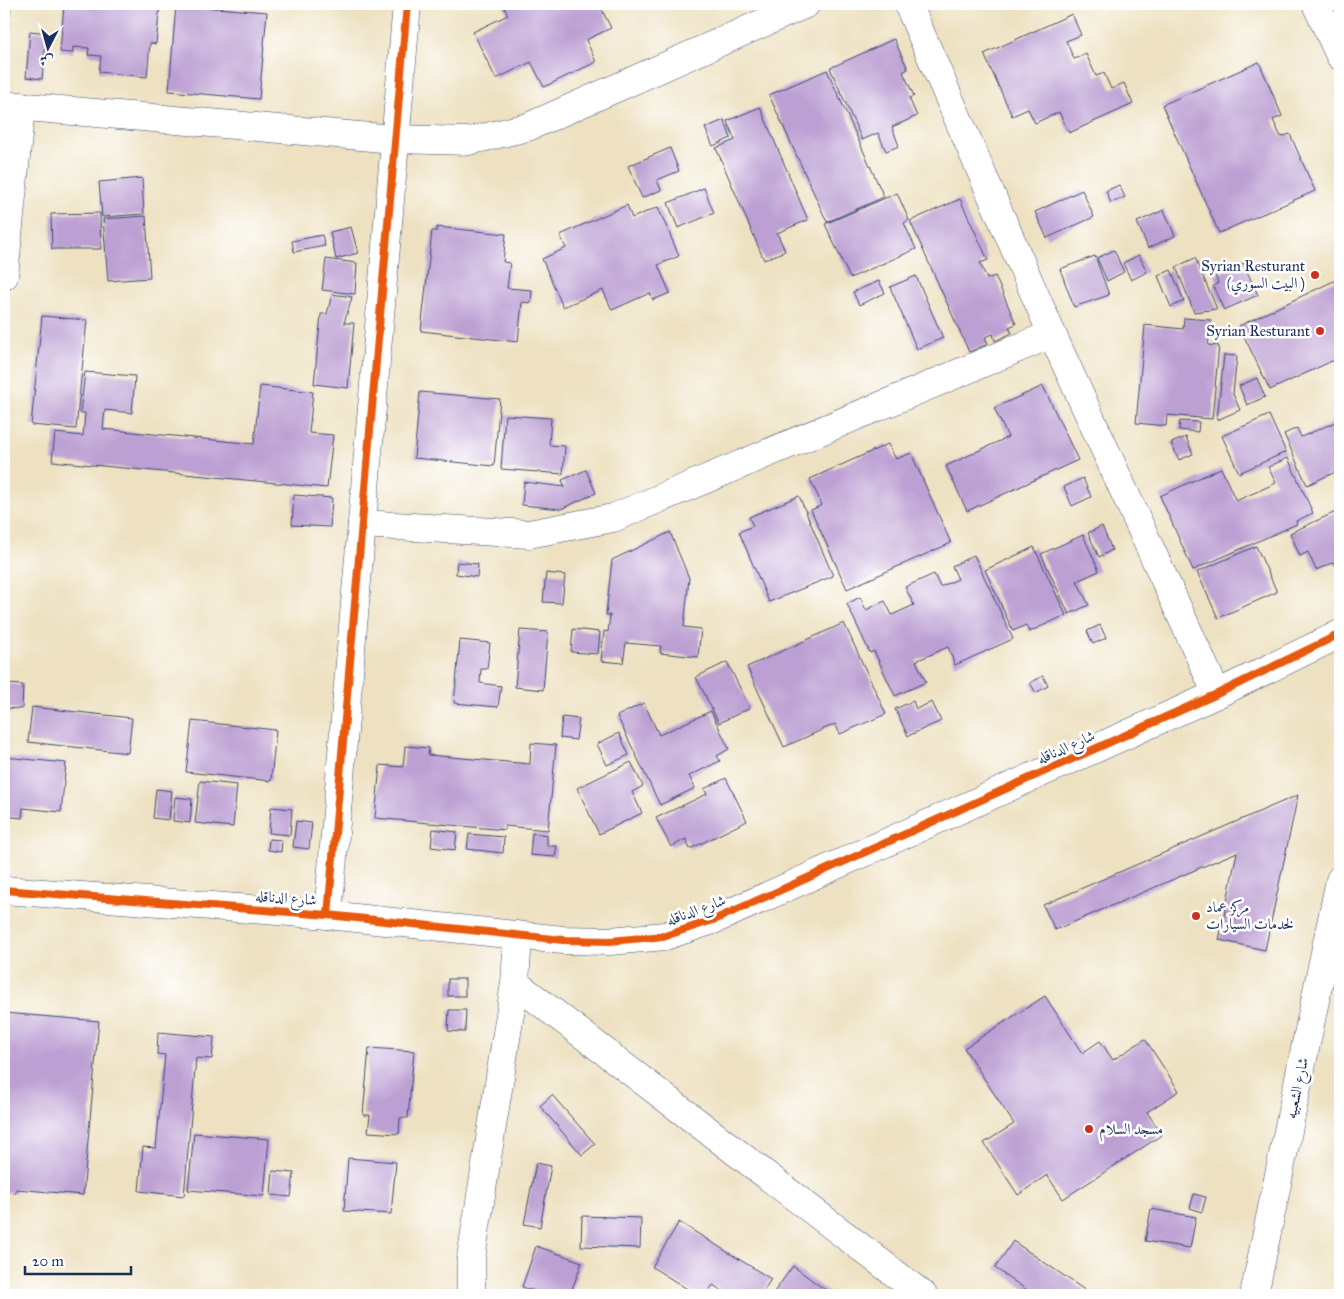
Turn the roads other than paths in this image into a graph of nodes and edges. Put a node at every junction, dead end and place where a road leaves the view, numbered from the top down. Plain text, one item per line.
1 (407, 4) edge
2 (806, 4) edge
3 (908, 4) edge
4 (1316, 4) edge
5 (1340, 56) edge
6 (13, 105) edge
7 (394, 139) junction
8 (4, 276) edge
9 (1052, 334) junction
10 (362, 524) junction
11 (1340, 634) edge
12 (1217, 694) junction
13 (1340, 880) edge
14 (4, 890) edge
15 (328, 915) junction
16 (518, 936) junction
17 (515, 983) junction
18 (471, 1295) edge
19 (923, 1295) edge
20 (1254, 1295) edge

1 - 7 street
2 - 7 street
3 - 9 street
4 - 5 street
6 - 7 street
6 - 8 street
7 - 10 street
9 - 10 street
9 - 12 street
10 - 15 street
11 - 12 street, شارع الدناقله
12 - 16 street, شارع الدناقله
13 - 20 street, شارع الشعبيه
14 - 15 street, شارع الدناقله
15 - 16 street, شارع الدناقله
16 - 17 street
17 - 18 street
17 - 19 street

